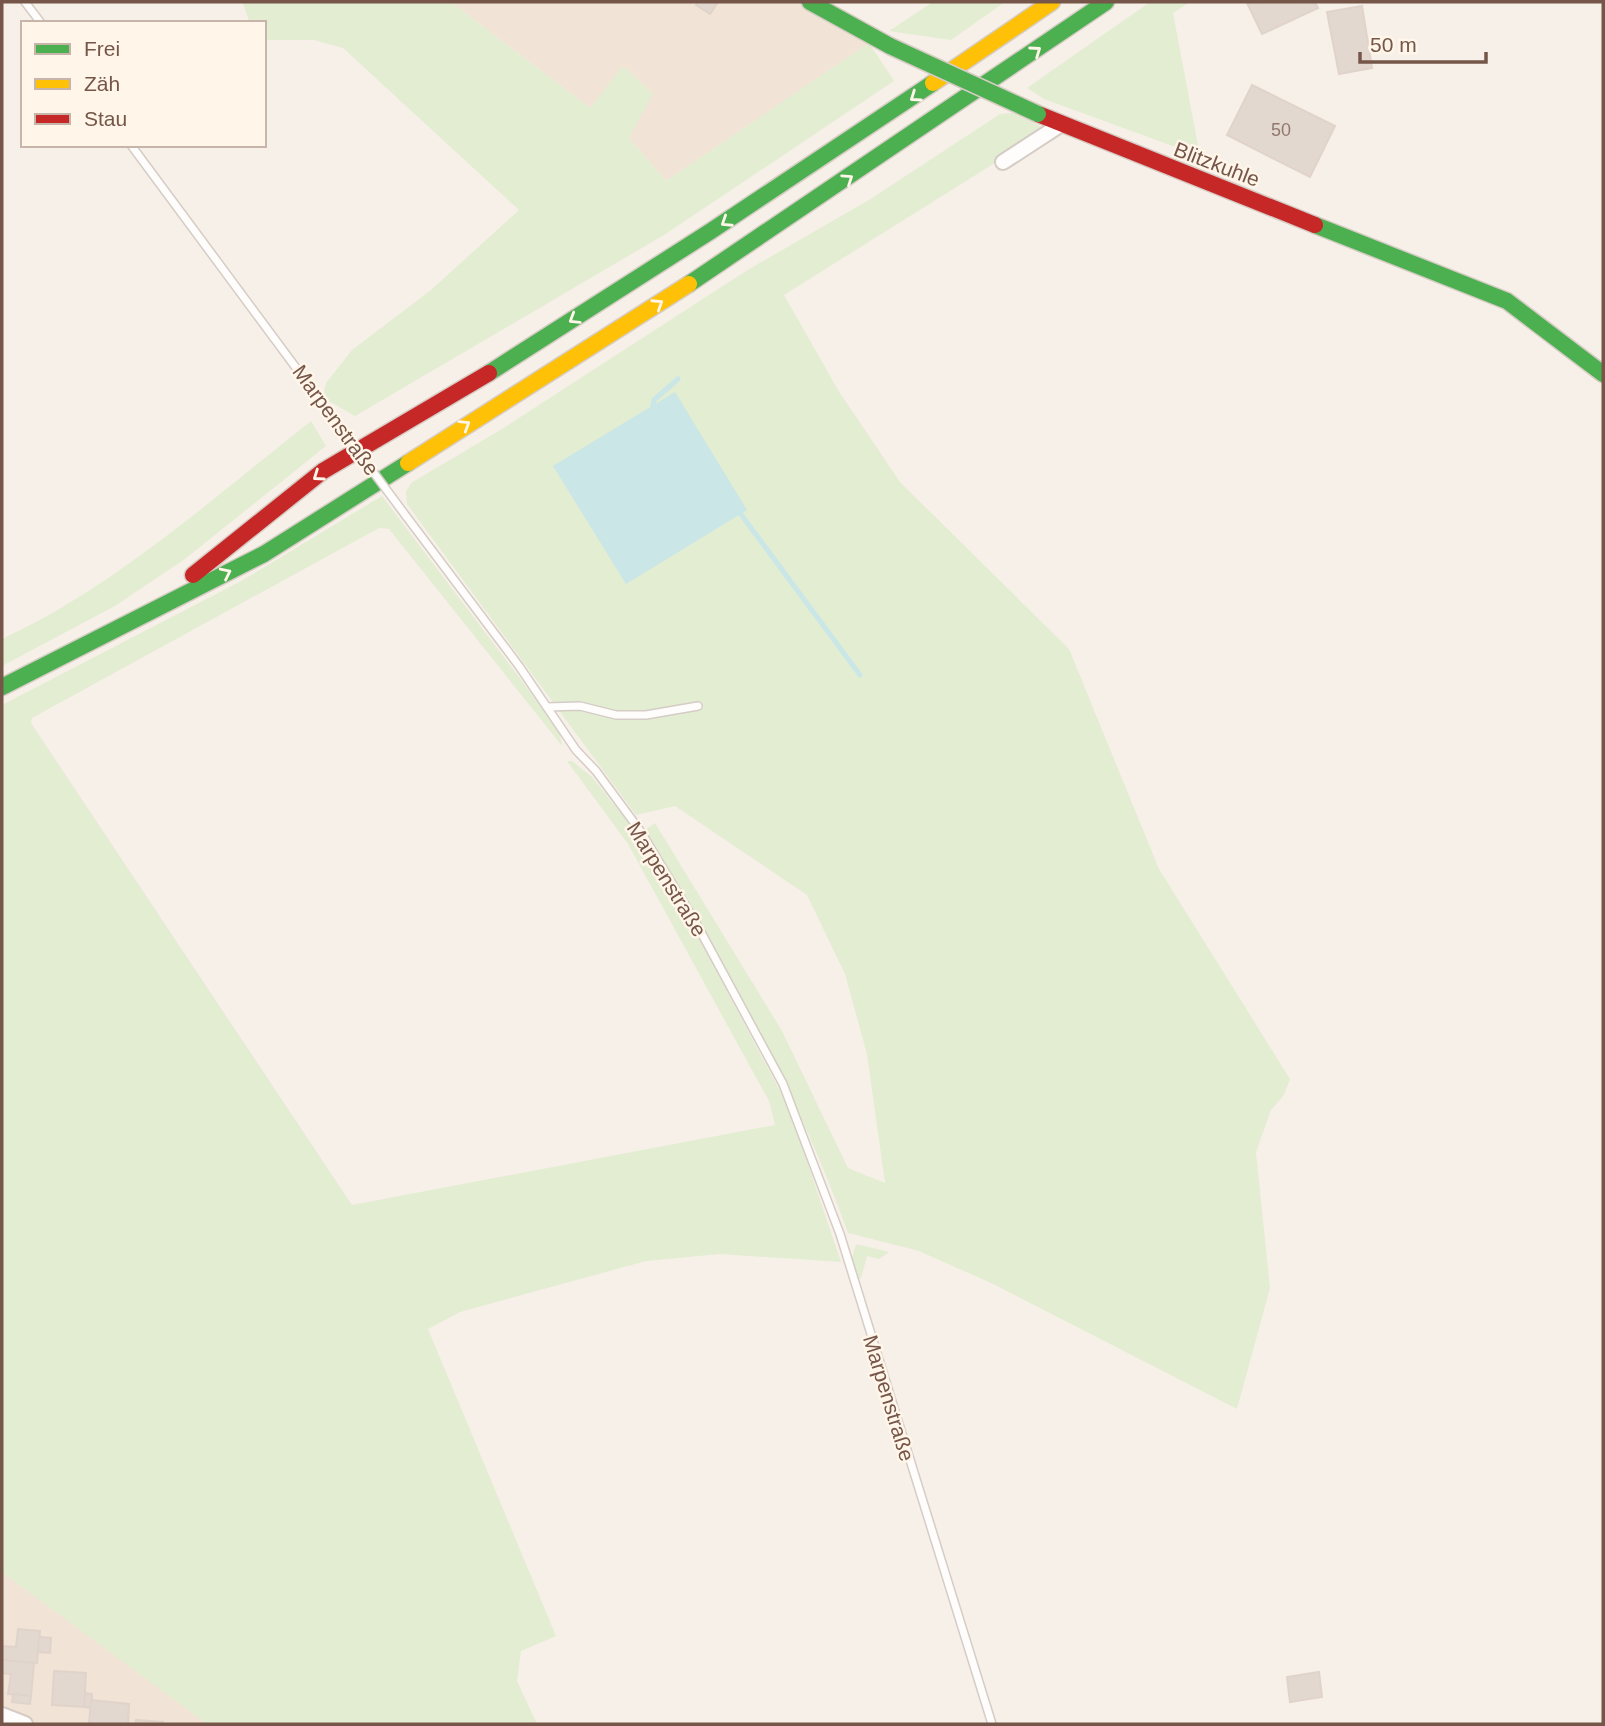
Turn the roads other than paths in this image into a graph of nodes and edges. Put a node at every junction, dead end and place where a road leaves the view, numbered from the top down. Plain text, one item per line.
1 (25, 2) edge
2 (810, 2) edge
3 (1052, 2) edge
4 (1105, 2) edge
5 (39, 21) edge
6 (1060, 125) junction
7 (132, 147) edge
8 (1003, 162) dead end
9 (1603, 374) edge
10 (121, 625) junction
11 (2, 687) edge
12 (698, 706) dead end
13 (547, 707) junction
14 (2, 1715) edge
15 (24, 1724) edge
16 (992, 1724) edge

1 - 5 lane
2 - 6 main road, Blitzkuhle, bridge
3 -> 10 main road
10 -> 4 main road
6 - 8 street
6 - 9 main road, Blitzkuhle
7 - 13 lane, Marpenstraße, bridge
10 - 11 main road
12 - 13 lane
13 - 16 lane, Marpenstraße
14 - 15 street

